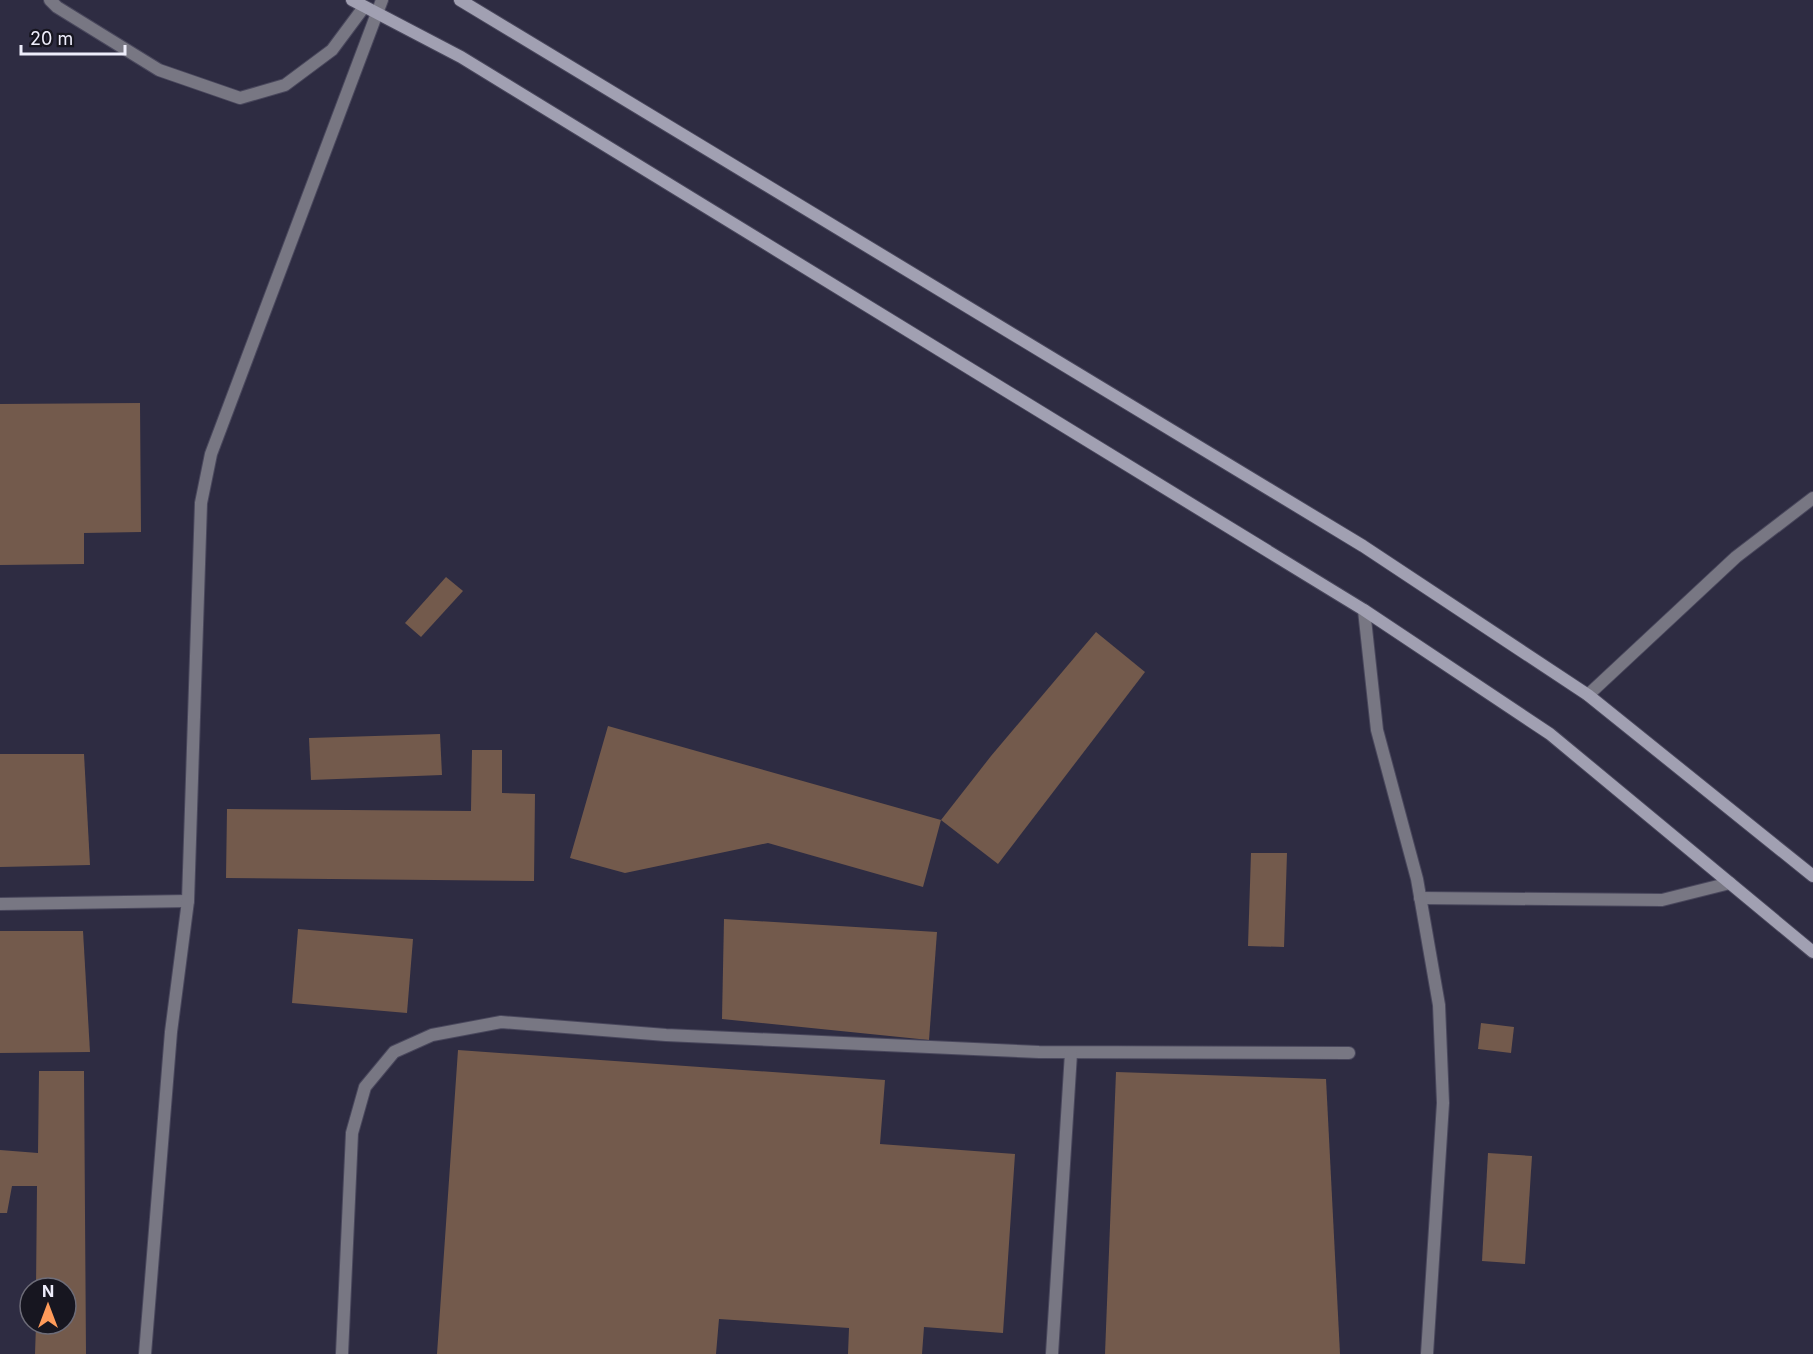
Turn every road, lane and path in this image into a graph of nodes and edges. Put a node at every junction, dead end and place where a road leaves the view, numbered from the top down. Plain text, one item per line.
1 (50, 0) edge
2 (352, 0) edge
3 (382, 0) edge
4 (460, 0) edge
5 (364, 7) junction
6 (377, 13) junction
7 (1813, 498) edge
8 (1364, 610) junction
9 (1588, 695) junction
10 (1813, 876) edge
11 (1730, 883) junction
12 (1420, 898) junction
13 (188, 901) junction
14 (0, 904) edge
15 (1813, 952) edge
16 (1071, 1053) junction
17 (1349, 1053) dead end
18 (145, 1354) edge
19 (342, 1354) edge
20 (1052, 1354) edge
21 (1427, 1354) edge

1 - 5 street
2 - 5 main road
3 - 6 street
4 - 9 main road
5 - 6 main road
6 - 8 main road
6 - 13 street
7 - 9 street
8 - 11 main road
8 - 12 street
9 - 10 main road
11 - 12 street
11 - 15 main road
12 - 21 street
13 - 14 street
13 - 18 street
16 - 17 street
16 - 19 street
16 - 20 street

